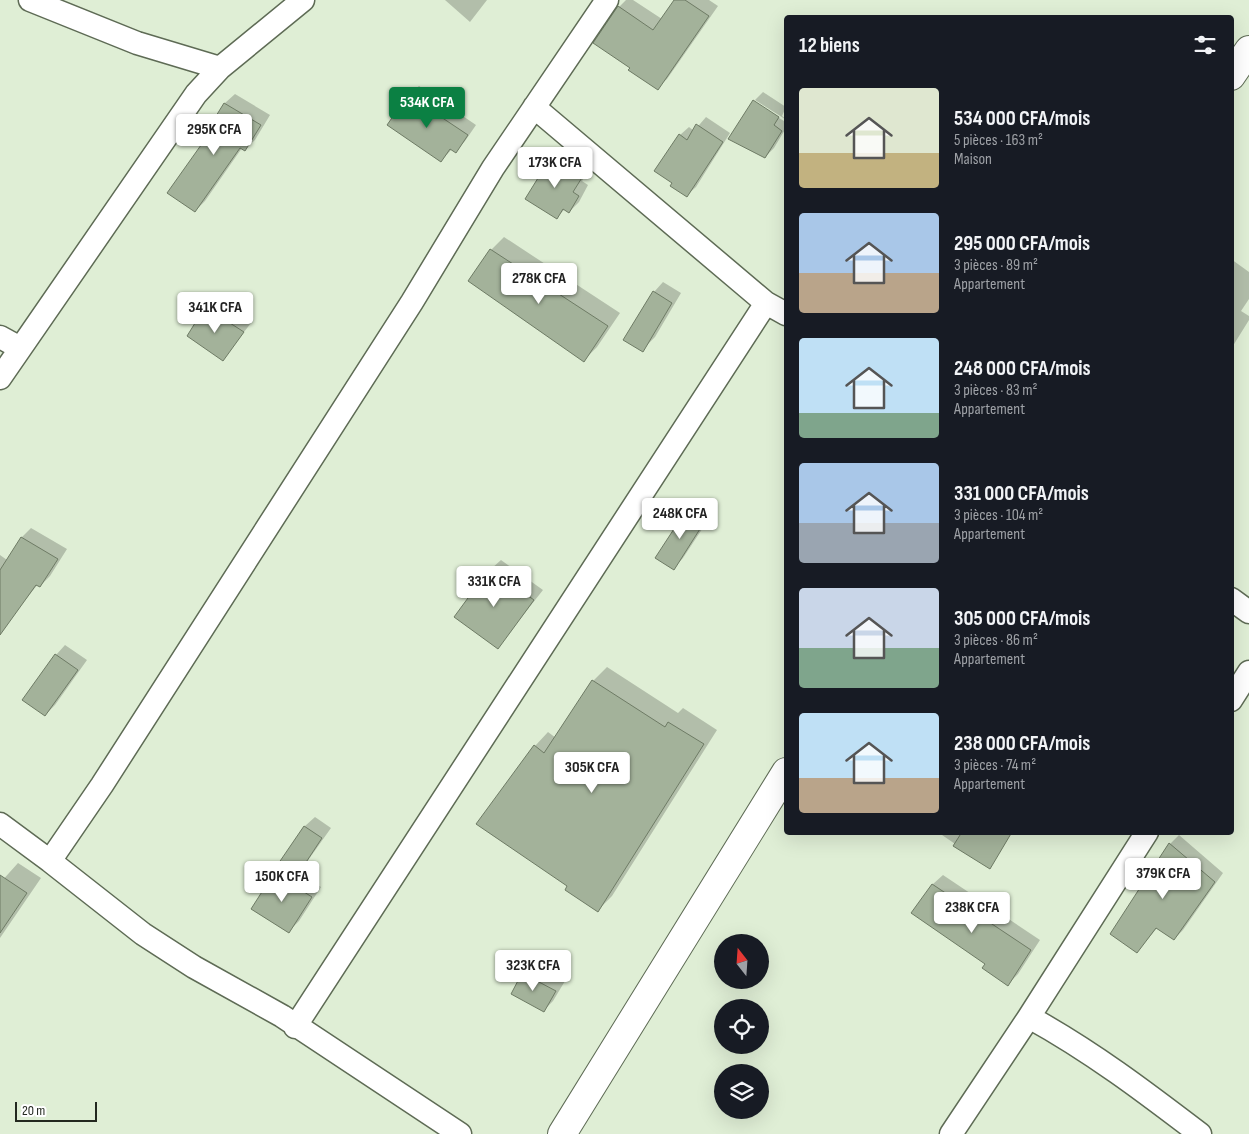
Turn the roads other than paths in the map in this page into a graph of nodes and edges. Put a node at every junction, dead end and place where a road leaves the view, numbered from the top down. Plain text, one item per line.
1 (30, 0) edge
2 (303, 0) edge
3 (607, 0) edge
4 (1249, 50) edge
5 (220, 68) junction
6 (1234, 72) edge
7 (534, 107) junction
8 (766, 303) junction
9 (784, 313) edge
10 (0, 337) edge
11 (20, 348) junction
12 (0, 378) edge
13 (1234, 601) edge
14 (1249, 612) edge
15 (1249, 672) edge
16 (1234, 695) edge
17 (784, 775) edge
18 (0, 824) edge
19 (1145, 835) edge
20 (50, 861) junction
21 (1029, 1017) junction
22 (295, 1027) junction
23 (460, 1134) edge
24 (562, 1134) edge
25 (951, 1134) edge
26 (1200, 1134) edge

1 - 5 street
2 - 5 street
3 - 7 street
4 - 6 street
5 - 11 street
7 - 8 street
7 - 20 street
8 - 9 street
8 - 22 street
10 - 11 street
11 - 12 street
13 - 14 street
15 - 16 street
17 - 24 street
18 - 20 street
19 - 21 street
20 - 22 street
21 - 25 street
21 - 26 street
22 - 23 street

